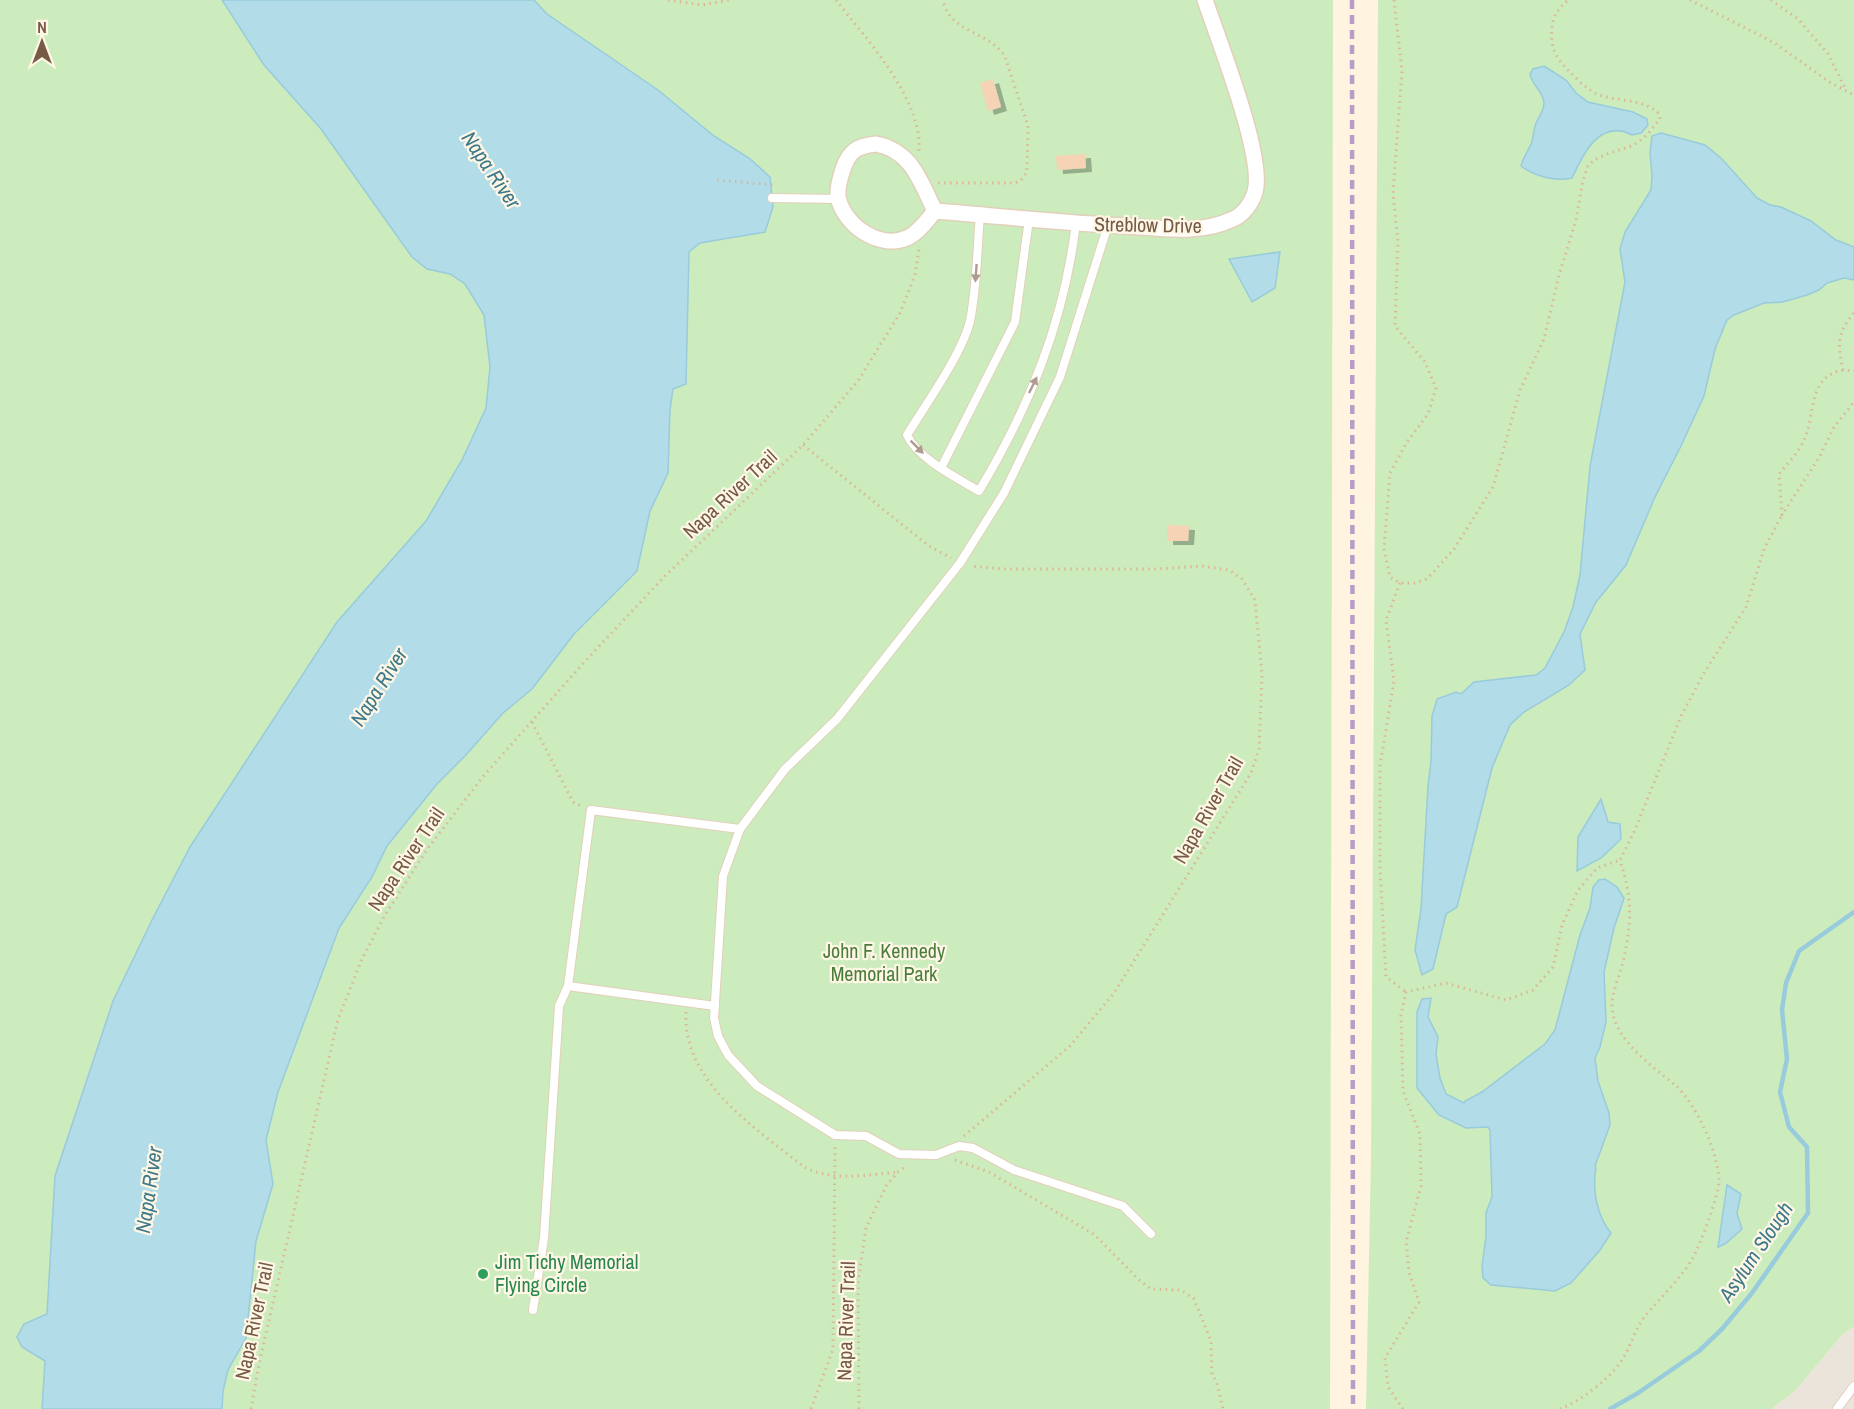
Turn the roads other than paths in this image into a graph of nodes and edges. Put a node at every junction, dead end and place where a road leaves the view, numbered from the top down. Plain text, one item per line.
1 (1205, 0) edge
2 (772, 198) dead end
3 (839, 199) junction
4 (935, 211) junction
5 (980, 214) junction
6 (1029, 219) junction
7 (1076, 223) junction
8 (1108, 225) junction
9 (941, 468) junction
10 (740, 829) junction
11 (568, 986) junction
12 (715, 1006) junction
13 (1151, 1234) dead end
14 (533, 1310) dead end
15 (1854, 1386) edge
16 (1837, 1409) edge

1 - 8 street, Streblow Drive
2 - 3 lane
3 - 4 street
3 - 4 street
4 - 5 street, Streblow Drive
5 - 6 street, Streblow Drive
5 -> 9 lane
6 - 7 street, Streblow Drive
6 - 9 lane
7 - 8 street, Streblow Drive
9 -> 7 lane
8 - 10 lane
10 - 11 lane
10 - 12 lane
11 - 12 lane
11 - 14 lane
12 - 13 lane
15 - 16 lane

